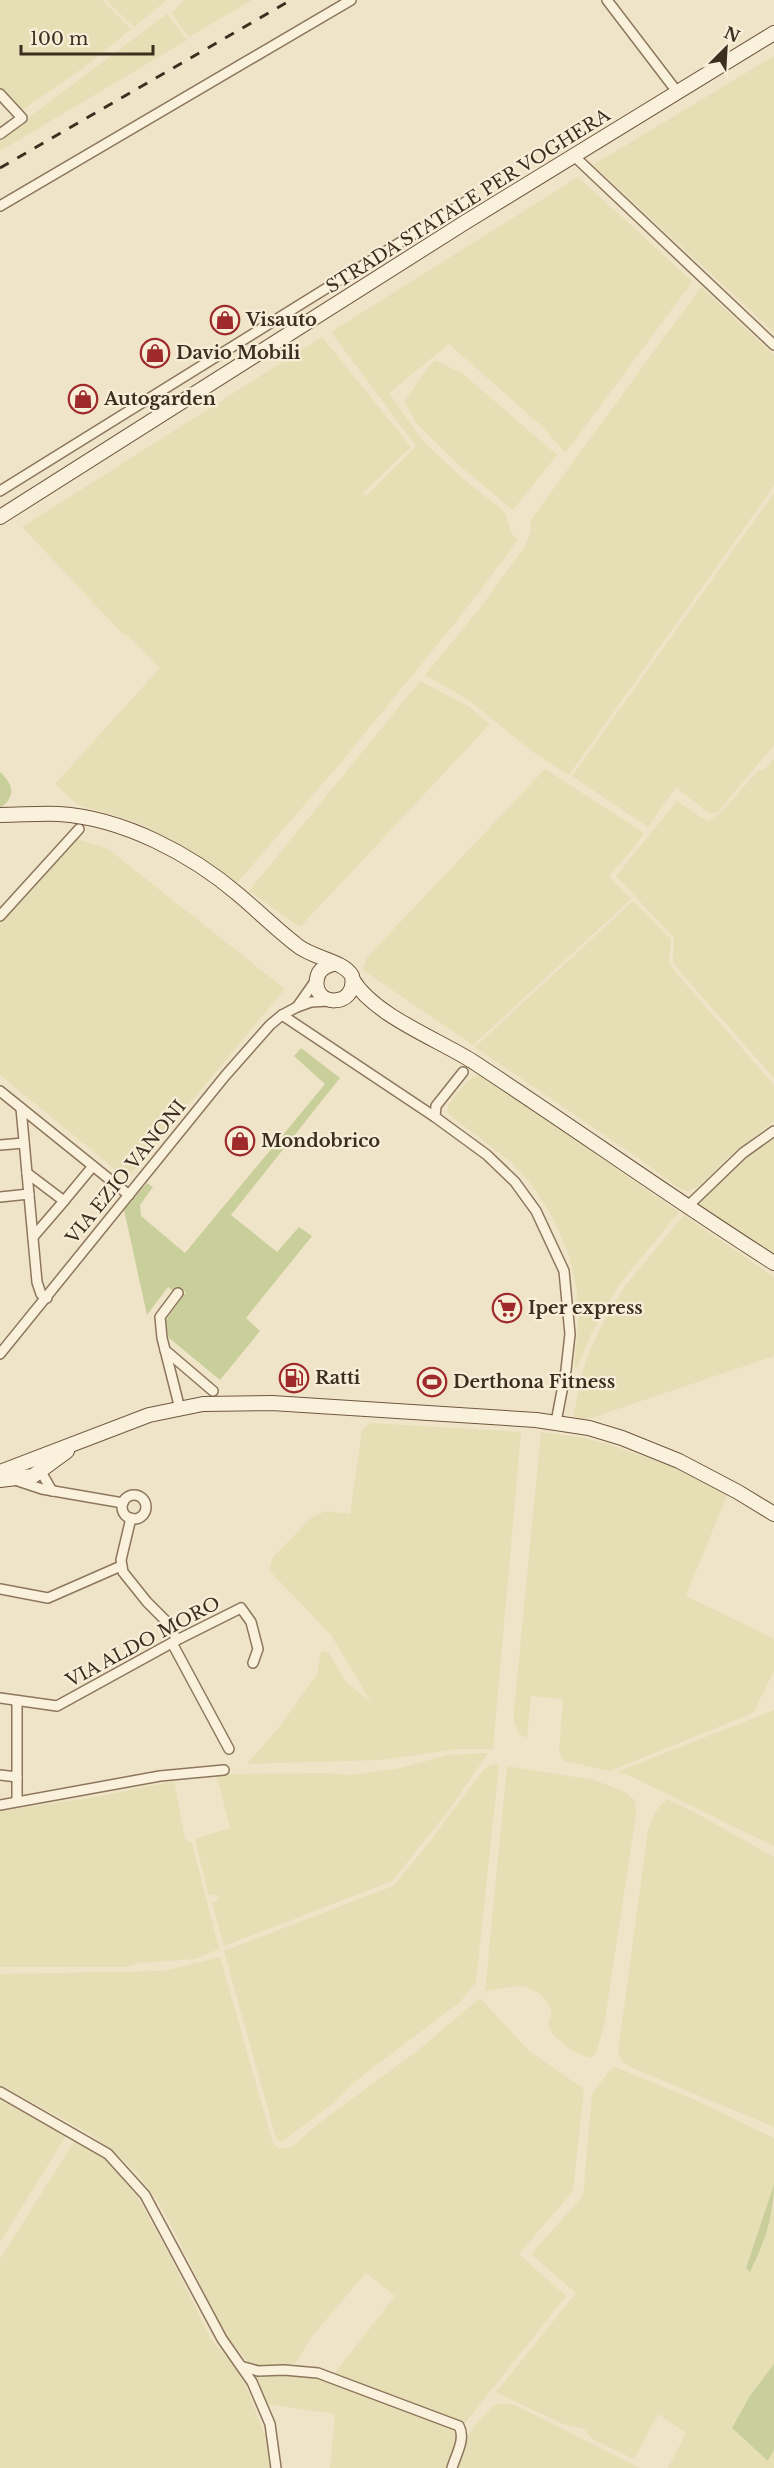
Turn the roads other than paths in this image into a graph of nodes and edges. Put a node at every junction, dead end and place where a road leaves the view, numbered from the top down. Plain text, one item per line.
1 (351, 0) edge
2 (607, 0) edge
3 (774, 33) edge
4 (678, 93) junction
5 (0, 94) edge
6 (0, 134) edge
7 (574, 156) junction
8 (470, 199) dead end
9 (0, 206) edge
10 (406, 239) junction
11 (416, 254) junction
12 (774, 345) edge
13 (53, 458) junction
14 (65, 477) junction
15 (0, 491) edge
16 (0, 517) edge
17 (0, 815) edge
18 (79, 829) dead end
19 (0, 916) edge
20 (298, 946) junction
21 (333, 964) junction
22 (316, 980) junction
23 (353, 980) junction
24 (336, 1000) junction
25 (297, 1007) junction
26 (388, 1012) junction
27 (282, 1015) junction
28 (463, 1072) dead end
29 (0, 1091) edge
30 (21, 1108) junction
31 (435, 1117) junction
32 (774, 1131) edge
33 (24, 1143) junction
34 (0, 1145) edge
35 (93, 1166) junction
36 (27, 1173) junction
37 (29, 1194) junction
38 (129, 1195) junction
39 (0, 1197) edge
40 (64, 1201) junction
41 (687, 1207) junction
42 (33, 1237) junction
43 (774, 1263) edge
44 (178, 1293) dead end
45 (47, 1298) junction
46 (165, 1350) junction
47 (0, 1354) edge
48 (213, 1391) dead end
49 (180, 1409) junction
50 (556, 1422) junction
51 (31, 1464) junction
52 (0, 1472) edge
53 (20, 1479) junction
54 (0, 1480) edge
55 (52, 1491) junction
56 (123, 1503) junction
57 (774, 1514) edge
58 (131, 1518) junction
59 (121, 1566) junction
60 (0, 1589) edge
61 (175, 1641) junction
62 (253, 1663) dead end
63 (0, 1698) edge
64 (16, 1701) junction
65 (230, 1749) dead end
66 (224, 1770) dead end
67 (0, 1775) edge
68 (17, 1777) junction
69 (17, 1800) junction
70 (0, 1805) edge
71 (0, 2092) edge
72 (244, 2367) junction
73 (276, 2468) edge
74 (452, 2468) edge

1 - 9 street
2 - 4 street
3 - 4 main road, STRADA STATALE PER VOGHERA
4 - 7 main road, STRADA STATALE PER VOGHERA
5 - 6 street
7 - 11 main road, STRADA STATALE PER VOGHERA
7 - 12 street
8 - 10 street
10 - 11 street
10 - 13 street
11 - 14 main road, STRADA STATALE PER VOGHERA
13 - 14 street
13 - 15 street
14 - 16 main road, STRADA STATALE PER VOGHERA
17 - 20 main road
18 - 19 street
20 - 21 main road
20 - 22 main road
21 - 22 main road
21 - 23 main road
22 - 24 main road
22 - 25 street
23 - 24 main road
23 - 26 main road
24 - 25 street
24 - 26 main road
25 - 27 street, VIA EZIO VANONI
26 - 41 main road
27 - 31 street
27 - 38 street, VIA EZIO VANONI
28 - 31 street
29 - 30 street
30 - 33 street
30 - 35 street
31 - 50 street
32 - 41 street
33 - 34 street
33 - 36 street
35 - 38 street
35 - 40 street
36 - 37 street
36 - 40 street
37 - 39 street
37 - 42 street
38 - 45 street, VIA EZIO VANONI
40 - 42 street
41 - 43 main road
42 - 45 street
44 - 46 street
45 - 47 street, VIA EZIO VANONI
46 - 48 street
46 - 49 street
49 - 50 main road
49 - 51 main road
50 - 57 main road
51 - 52 main road
51 - 53 main road
51 - 55 street
53 - 54 main road
53 - 55 street
55 - 56 street
56 - 58 street
56 - 58 street
58 - 59 street
59 - 60 street
59 - 61 street
61 - 62 street, VIA ALDO MORO
61 - 64 street, VIA ALDO MORO
61 - 65 street
63 - 64 street, VIA ALDO MORO
64 - 68 street
66 - 69 street
67 - 68 street
68 - 69 street
69 - 70 street
71 - 72 street
72 - 73 street
72 - 74 street

